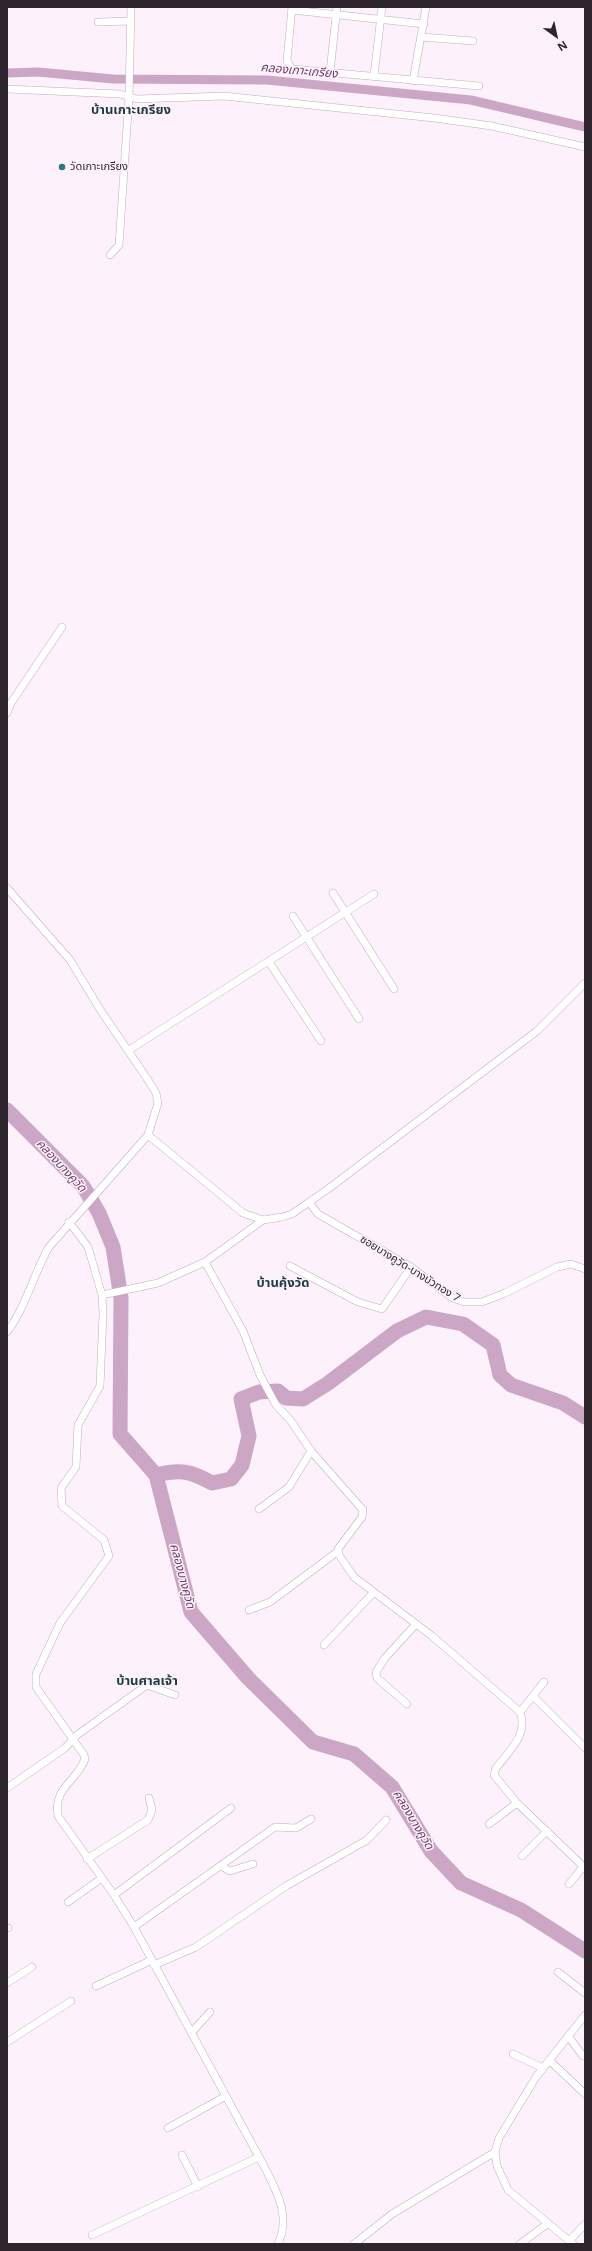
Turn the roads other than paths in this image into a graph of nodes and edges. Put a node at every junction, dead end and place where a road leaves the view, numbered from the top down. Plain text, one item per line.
1 (131, 7) edge
2 (382, 7) edge
3 (426, 7) edge
4 (292, 8) edge
5 (337, 11) edge
6 (381, 18) junction
7 (131, 21) junction
8 (98, 22) dead end
9 (424, 24) junction
10 (421, 37) junction
11 (473, 41) dead end
12 (330, 72) junction
13 (374, 76) junction
14 (413, 81) junction
15 (479, 86) dead end
16 (7, 89) edge
17 (129, 94) junction
18 (585, 147) edge
19 (110, 255) dead end
20 (62, 627) dead end
21 (7, 713) edge
22 (7, 888) edge
23 (333, 893) dead end
24 (374, 894) dead end
25 (345, 913) junction
26 (293, 916) dead end
27 (306, 938) junction
28 (269, 962) junction
29 (585, 983) edge
30 (394, 988) dead end
31 (359, 1019) dead end
32 (321, 1042) dead end
33 (129, 1050) junction
34 (148, 1135) junction
35 (309, 1202) junction
36 (263, 1220) junction
37 (69, 1222) junction
38 (205, 1262) junction
39 (290, 1266) dead end
40 (411, 1267) junction
41 (585, 1269) edge
42 (105, 1294) junction
43 (7, 1332) edge
44 (311, 1451) junction
45 (259, 1509) dead end
46 (337, 1552) junction
47 (373, 1593) junction
48 (249, 1610) dead end
49 (416, 1624) junction
50 (324, 1645) dead end
51 (544, 1682) dead end
52 (175, 1695) dead end
53 (533, 1696) junction
54 (407, 1704) dead end
55 (520, 1712) junction
56 (74, 1740) junction
57 (585, 1748) edge
58 (7, 1788) edge
59 (149, 1798) dead end
60 (517, 1804) junction
61 (231, 1808) dead end
62 (311, 1819) dead end
63 (386, 1820) dead end
64 (488, 1824) dead end
65 (547, 1831) junction
66 (522, 1856) dead end
67 (88, 1859) junction
68 (253, 1864) dead end
69 (221, 1866) junction
70 (584, 1867) edge
71 (102, 1878) junction
72 (569, 1884) dead end
73 (114, 1895) junction
74 (68, 1902) dead end
75 (134, 1927) junction
76 (153, 1962) junction
77 (32, 1967) dead end
78 (558, 1972) dead end
79 (7, 1983) edge
80 (96, 1986) dead end
81 (585, 1993) edge
82 (71, 2001) dead end
83 (210, 2012) dead end
84 (585, 2015) edge
85 (191, 2033) junction
86 (568, 2036) junction
87 (7, 2042) edge
88 (513, 2054) dead end
89 (583, 2056) dead end
90 (549, 2060) junction
91 (543, 2068) junction
92 (585, 2094) edge
93 (226, 2096) junction
94 (168, 2128) dead end
95 (495, 2152) junction
96 (182, 2155) dead end
97 (259, 2157) junction
98 (198, 2187) junction
99 (547, 2224) junction
100 (585, 2224) edge
101 (92, 2235) dead end
102 (571, 2242) edge
103 (278, 2244) edge
104 (354, 2244) edge
105 (520, 2244) edge

1 - 7 street
2 - 6 street
3 - 9 street
4 - 5 street
4 - 12 street
5 - 6 street
5 - 12 street
6 - 9 street
6 - 13 street
7 - 8 street
7 - 17 street
9 - 10 street
10 - 11 street
10 - 14 street
12 - 13 street
13 - 14 street
14 - 15 street
16 - 17 street
17 - 18 street
17 - 19 street
20 - 21 street
22 - 33 street
23 - 25 street
24 - 25 street
25 - 27 street
25 - 30 street
26 - 27 street
27 - 28 street
27 - 31 street
28 - 32 street
28 - 33 street
29 - 35 street
33 - 34 street
34 - 36 street
34 - 37 street
35 - 36 street
35 - 40 street, ซอยบางคูวัด-บางบัวทอง 7
36 - 38 street
37 - 42 street
37 - 43 street
38 - 42 street
38 - 44 street
39 - 40 street
40 - 41 street, ซอยบางคูวัด-บางบัวทอง 7
42 - 56 street
44 - 45 street
44 - 46 street
46 - 47 street
46 - 48 street
47 - 49 street
47 - 50 street
49 - 54 street
49 - 55 street
51 - 53 street
52 - 56 street
53 - 55 street
53 - 57 street
55 - 60 street
56 - 58 street
56 - 67 street
59 - 67 street
60 - 64 street
60 - 65 street
61 - 73 street
62 - 69 street
63 - 76 street
65 - 66 street
65 - 70 street
67 - 71 street
68 - 69 street
69 - 75 street
70 - 72 street
71 - 73 street
71 - 74 street
73 - 75 street
75 - 76 street
76 - 80 street
76 - 85 street
77 - 79 street
78 - 81 street
82 - 87 street
83 - 85 street
84 - 86 street
85 - 93 street
86 - 89 street
86 - 90 street
88 - 91 street
90 - 91 street
90 - 92 street
91 - 95 street
93 - 94 street
93 - 97 street
95 - 99 street
95 - 104 street
96 - 98 street
97 - 98 street
97 - 103 street
98 - 101 street
99 - 102 street
99 - 105 street
100 - 102 street

